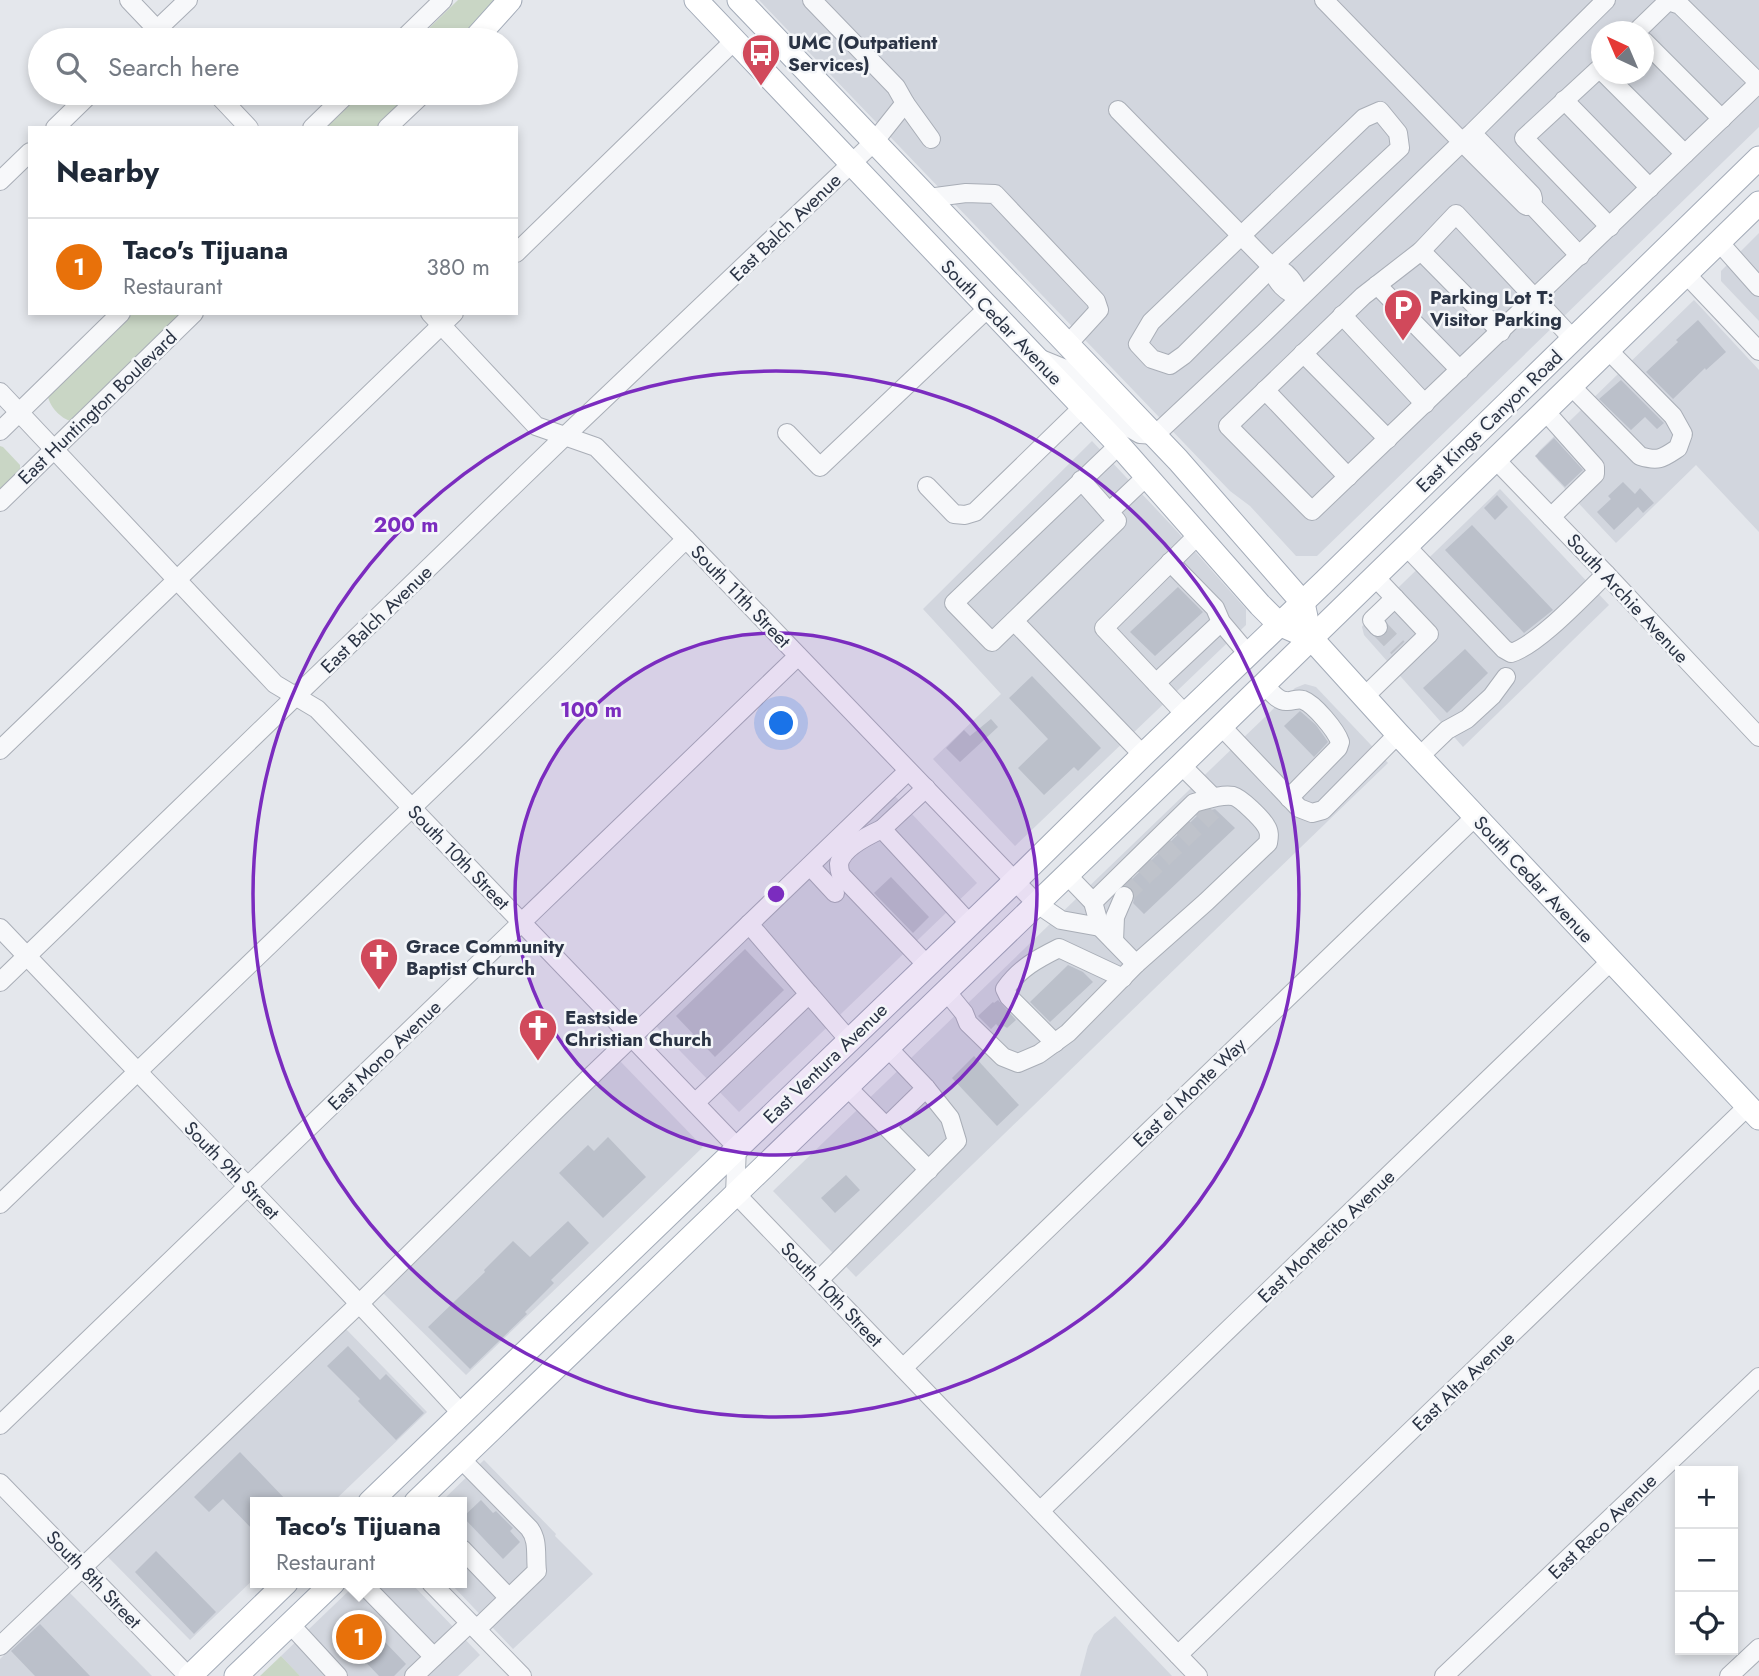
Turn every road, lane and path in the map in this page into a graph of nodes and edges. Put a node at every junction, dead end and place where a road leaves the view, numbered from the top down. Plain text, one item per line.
1 (129, 0) edge
2 (188, 0) edge
3 (443, 0) edge
4 (510, 0) edge
5 (521, 0) edge
6 (696, 0) edge
7 (739, 0) edge
8 (812, 0) edge
9 (1324, 0) edge
10 (1606, 0) edge
11 (1647, 21) edge
12 (149, 28) edge
13 (164, 28) edge
14 (414, 28) edge
15 (487, 28) edge
16 (490, 28) edge
17 (734, 40) junction
18 (1654, 52) edge
19 (1591, 78) edge
20 (1616, 84) edge
21 (1564, 100) junction
22 (905, 103) junction
23 (79, 105) edge
24 (227, 105) edge
25 (336, 105) edge
26 (411, 105) edge
27 (1118, 110) dead end
28 (1722, 119) junction
29 (57, 126) edge
30 (247, 126) edge
31 (314, 126) edge
32 (389, 126) edge
33 (1467, 138) junction
34 (931, 139) dead end
35 (874, 142) junction
36 (28, 154) edge
37 (1685, 155) junction
38 (1759, 158) edge
39 (852, 164) junction
40 (0, 181) edge
41 (1650, 188) junction
42 (928, 198) junction
43 (1756, 213) edge
44 (1610, 227) junction
45 (1241, 235) junction
46 (1719, 242) junction
47 (518, 251) edge
48 (1421, 251) junction
49 (1580, 256) junction
50 (1272, 267) junction
51 (1686, 274) junction
52 (1377, 285) junction
53 (1759, 287) edge
54 (1301, 297) junction
55 (1535, 298) junction
56 (989, 308) junction
57 (119, 315) edge
58 (192, 315) edge
59 (1342, 316) junction
60 (442, 317) edge
61 (1500, 332) junction
62 (1573, 338) junction
63 (1068, 344) junction
64 (1608, 350) junction
65 (1759, 351) edge
66 (1303, 353) junction
67 (1035, 356) junction
68 (1460, 370) junction
69 (1571, 386) junction
70 (1265, 390) junction
71 (0, 392) edge
72 (1425, 404) junction
73 (1083, 407) junction
74 (1545, 411) junction
75 (20, 412) junction
76 (0, 431) edge
77 (787, 433) dead end
78 (1155, 435) junction
79 (564, 437) junction
80 (1388, 439) junction
81 (1119, 445) junction
82 (54, 449) junction
83 (1496, 460) junction
84 (1146, 477) junction
85 (1348, 477) junction
86 (1081, 481) junction
87 (927, 486) dead end
88 (0, 502) edge
89 (1109, 512) junction
90 (1551, 517) junction
91 (1198, 535) junction
92 (686, 539) junction
93 (1406, 546) junction
94 (1170, 562) junction
95 (1606, 574) junction
96 (1374, 576) junction
97 (177, 579) junction
98 (1395, 598) junction
99 (1303, 603) junction
100 (1014, 621) junction
101 (1221, 622) junction
102 (1279, 624) junction
103 (1378, 627) dead end
104 (1311, 638) junction
105 (1248, 654) junction
106 (798, 656) junction
107 (1506, 677) dead end
108 (1156, 683) junction
109 (1264, 685) junction
110 (295, 696) junction
111 (1364, 697) junction
112 (1185, 714) junction
113 (1221, 726) junction
114 (1398, 734) junction
115 (1759, 737) edge
116 (0, 750) edge
117 (1143, 755) junction
118 (1419, 757) junction
119 (1181, 765) junction
120 (908, 771) junction
121 (926, 788) junction
122 (1289, 798) junction
123 (1219, 801) junction
124 (410, 807) junction
125 (1476, 816) junction
126 (882, 829) junction
127 (810, 866) junction
128 (1067, 875) junction
129 (1015, 881) junction
130 (835, 893) dead end
131 (1124, 896) tunnel mouth
132 (1093, 902) junction
133 (1036, 903) junction
134 (521, 922) junction
135 (749, 924) junction
136 (970, 924) junction
137 (1100, 927) junction
138 (0, 928) edge
139 (1114, 941) junction
140 (27, 956) junction
141 (1611, 961) junction
142 (1136, 964) junction
143 (927, 965) junction
144 (1123, 978) junction
145 (0, 982) edge
146 (946, 991) junction
147 (809, 994) junction
148 (631, 1037) junction
149 (849, 1041) junction
150 (1055, 1043) junction
151 (887, 1047) junction
152 (137, 1073) junction
153 (846, 1086) junction
154 (926, 1088) junction
155 (695, 1102) junction
156 (1753, 1112) edge
157 (887, 1126) junction
158 (737, 1147) junction
159 (929, 1170) junction
160 (247, 1187) junction
161 (735, 1193) junction
162 (0, 1204) edge
163 (819, 1280) junction
164 (360, 1303) junction
165 (903, 1368) junction
166 (1759, 1377) edge
167 (462, 1414) junction
168 (0, 1425) edge
169 (461, 1459) junction
170 (0, 1483) edge
171 (375, 1497) edge
172 (422, 1497) edge
173 (1040, 1511) junction
174 (467, 1554) edge
175 (82, 1567) junction
176 (281, 1588) edge
177 (328, 1588) edge
178 (367, 1588) edge
179 (436, 1588) edge
180 (509, 1598) junction
181 (290, 1624) junction
182 (473, 1626) junction
183 (0, 1646) edge
184 (1759, 1648) edge
185 (1178, 1655) junction
186 (434, 1657) junction
187 (189, 1676) edge
188 (236, 1676) edge
189 (338, 1676) edge
190 (414, 1676) edge
191 (522, 1676) edge
192 (1198, 1676) edge
193 (1444, 1676) edge
194 (1729, 1676) edge

1 - 12 street
2 - 13 street
3 - 14 street
4 - 15 main road
5 - 16 street
6 - 17 main road, South Cedar Avenue
7 - 35 main road, South Cedar Avenue
8 - 22 street
9 - 33 street
10 - 33 street
11 - 28 street
17 - 39 main road, South Cedar Avenue
17 - 47 street
18 - 28 street
19 - 21 street
20 - 37 street
21 - 41 street
21 - 44 street
22 - 34 street
22 - 35 street, East Balch Avenue
23 - 29 street
24 - 30 street
25 - 31 street
26 - 32 street
27 - 45 street
28 - 37 street
33 - 49 street
33 - 54 street
35 - 39 street, East Balch Avenue
35 - 42 main road, South Cedar Avenue
36 - 40 street
37 - 41 street
38 - 62 main road, East Kings Canyon Road
39 - 56 main road, South Cedar Avenue
39 - 79 street, East Balch Avenue
41 - 44 street
42 - 63 main road, South Cedar Avenue
42 - 63 street
43 - 46 main road, East Kings Canyon Road
44 - 49 street
45 - 50 street
45 - 50 street
45 - 50 street
46 - 51 main road, East Kings Canyon Road
46 - 53 street
48 - 52 street
48 - 55 street
48 - 61 street
49 - 55 street
50 - 54 street
51 - 64 main road, East Kings Canyon Road
51 - 65 street
52 - 59 street
52 - 68 street
54 - 78 street
55 - 61 street
55 - 62 street
56 - 67 main road, South Cedar Avenue
56 - 77 street
57 - 75 street
58 - 82 street, East Huntington Boulevard
59 - 66 street
59 - 72 street
60 - 79 street, South 11th Street
60 - 97 street
61 - 68 street
62 - 99 main road, East Kings Canyon Road
63 - 78 main road, South Cedar Avenue
64 - 69 main road, East Kings Canyon Road
64 - 69 street
66 - 70 street
66 - 80 street
67 - 73 main road, South Cedar Avenue
67 - 78 street
68 - 72 street
69 - 74 main road, East Kings Canyon Road
70 - 85 street
70 - 85 street
71 - 75 street, South 10th Street
72 - 80 street
73 - 81 main road, South Cedar Avenue
73 - 87 street
74 - 83 main road, East Kings Canyon Road
74 - 90 street
75 - 76 street
75 - 82 street, South 10th Street
78 - 99 main road, South Cedar Avenue
79 - 92 street, South 11th Street
79 - 110 street, East Balch Avenue
80 - 85 street
81 - 84 main road, South Cedar Avenue
81 - 86 street
82 - 88 street, East Huntington Boulevard
82 - 97 street, South 10th Street
83 - 90 street, South Archie Avenue
83 - 93 main road, East Kings Canyon Road
84 - 89 street
84 - 91 main road, South Cedar Avenue
86 - 89 street
86 - 100 street
89 - 100 street
90 - 95 street, South Archie Avenue
91 - 94 street
91 - 102 main road, South Cedar Avenue
92 - 106 street, South 11th Street
92 - 124 street
93 - 95 street
93 - 96 main road, East Kings Canyon Road
94 - 101 street
94 - 108 street
95 - 115 street, South Archie Avenue
96 - 98 street
96 - 104 main road, East Kings Canyon Road
97 - 110 street, South 10th Street
97 - 116 street
98 - 103 street
98 - 111 street
99 - 102 main road, East Kings Canyon Road
99 - 104 main road, South Cedar Avenue
100 - 117 street
101 - 105 street
101 - 108 street
102 - 104 main road, South Cedar Avenue
102 - 105 main road, East Ventura Avenue
104 - 109 main road, East Ventura Avenue
104 - 111 main road, South Cedar Avenue
105 - 112 main road, East Ventura Avenue
106 - 120 street, South 11th Street
106 - 134 street, East Mono Avenue
107 - 118 street
108 - 112 street
109 - 113 main road, East Ventura Avenue
109 - 122 street
110 - 124 street, South 10th Street
110 - 140 street, East Balch Avenue
111 - 114 main road, South Cedar Avenue
112 - 117 main road, East Ventura Avenue
113 - 119 main road, East Ventura Avenue
113 - 122 street
114 - 118 main road, South Cedar Avenue
114 - 122 street
117 - 129 main road, East Ventura Avenue
118 - 125 main road, South Cedar Avenue
119 - 123 street
119 - 128 main road, East Ventura Avenue
120 - 121 street, South 11th Street
120 - 127 street
121 - 126 street
121 - 129 street, South 11th Street
123 - 132 street
123 - 142 street
124 - 134 street, South 10th Street
124 - 152 street
125 - 141 main road, South Cedar Avenue
125 - 165 street, East el Monte Way
126 - 136 street
126 - 143 street
127 - 130 street
127 - 135 street
128 - 132 street
128 - 133 main road, East Ventura Avenue
129 - 133 street, South 11th Street
129 - 136 main road, East Ventura Avenue
131 - 139 street
132 - 137 street
133 - 137 street, South 11th Street
133 - 146 main road, East Ventura Avenue
134 - 148 street, South 10th Street
134 - 160 street, East Mono Avenue
135 - 147 street
135 - 148 street
136 - 143 main road, East Ventura Avenue
137 - 139 street
138 - 140 street, South 9th Street
139 - 142 street
140 - 145 street, East Balch Avenue
140 - 152 street, South 9th Street
141 - 156 main road, South Cedar Avenue
141 - 173 street, East Montecito Avenue
142 - 144 street
143 - 149 main road, East Ventura Avenue
144 - 150 street
144 - 150 street
146 - 150 street
146 - 151 main road, East Ventura Avenue
147 - 149 street
147 - 155 street
148 - 155 street, South 10th Street
148 - 164 street
149 - 158 main road, East Ventura Avenue
151 - 153 main road, East Ventura Avenue
151 - 154 street
152 - 160 street, South 9th Street
152 - 162 street
153 - 157 street
153 - 161 main road, East Ventura Avenue
154 - 157 street
154 - 159 street
155 - 158 street, South 10th Street
156 - 185 street, East Alta Avenue
157 - 159 street
158 - 161 street
158 - 167 main road, East Ventura Avenue
159 - 163 street
160 - 164 street, South 9th Street
160 - 168 street, East Mono Avenue
161 - 163 street, South 10th Street
161 - 169 main road, East Ventura Avenue
163 - 165 street, South 10th Street
164 - 167 street, South 9th Street
164 - 175 street
165 - 173 street, South 10th Street
166 - 193 street, East Raco Avenue
167 - 171 main road, East Ventura Avenue
169 - 172 main road, East Ventura Avenue
169 - 180 street
170 - 175 street, South 8th Street
173 - 185 street, South 10th Street
174 - 180 street
175 - 183 street
175 - 187 street, South 8th Street
176 - 187 main road
177 - 181 main road
178 - 186 street
179 - 182 street
180 - 182 street
181 - 188 main road
181 - 189 street
182 - 186 street
182 - 191 street
184 - 194 street
185 - 192 street, South 10th Street
186 - 190 street

